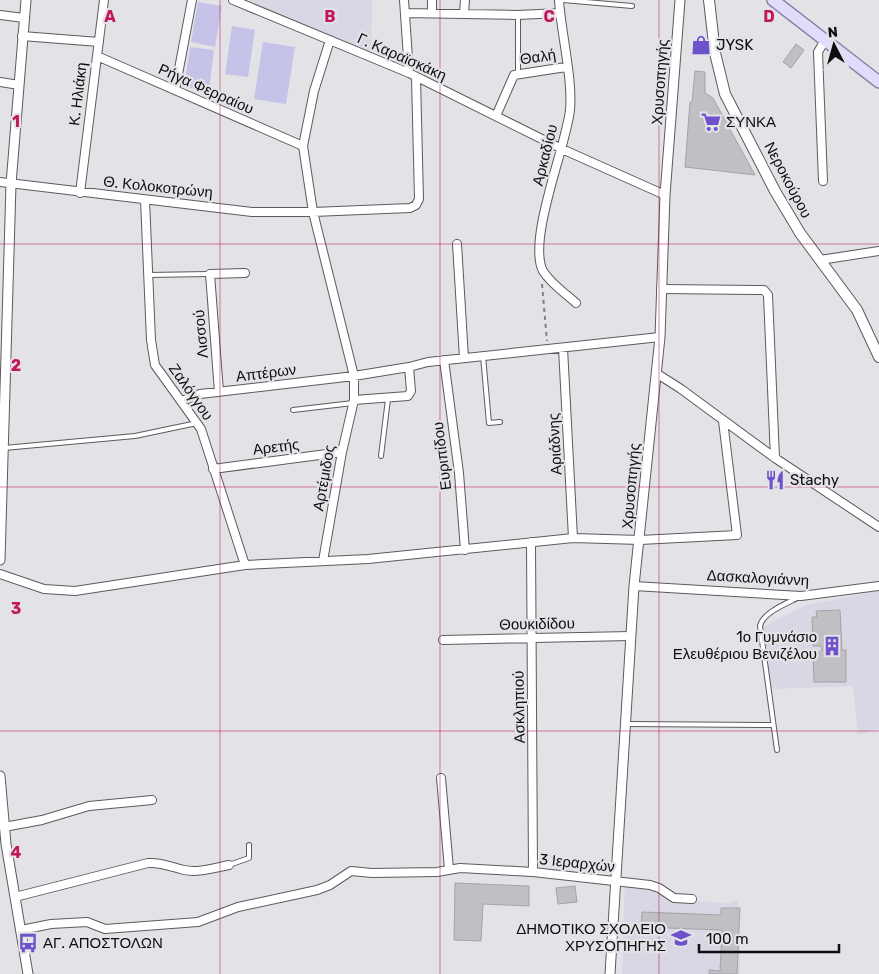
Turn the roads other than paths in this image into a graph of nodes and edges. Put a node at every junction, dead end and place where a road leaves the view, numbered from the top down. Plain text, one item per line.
1 (26, 0) edge
2 (104, 0) edge
3 (192, 0) edge
4 (233, 0) edge
5 (404, 0) edge
6 (432, 0) edge
7 (465, 0) edge
8 (558, 0) edge
9 (563, 0) edge
10 (680, 0) edge
11 (710, 0) edge
12 (773, 0) edge
13 (246, 3) edge
14 (632, 6) dead end
15 (405, 13) junction
16 (432, 13) junction
17 (464, 13) junction
18 (560, 13) junction
19 (0, 15) edge
20 (518, 15) junction
21 (24, 18) junction
22 (22, 36) junction
23 (330, 40) junction
24 (825, 40) junction
25 (99, 42) junction
26 (97, 56) junction
27 (566, 67) junction
28 (409, 72) junction
29 (516, 74) junction
30 (416, 78) junction
31 (0, 82) edge
32 (879, 82) edge
33 (19, 85) junction
34 (174, 90) junction
35 (496, 116) junction
36 (303, 146) junction
37 (562, 149) junction
38 (823, 181) dead end
39 (0, 182) edge
40 (11, 184) junction
41 (80, 192) junction
42 (666, 195) junction
43 (145, 200) junction
44 (313, 212) junction
45 (457, 244) dead end
46 (879, 251) edge
47 (820, 260) junction
48 (245, 273) dead end
49 (210, 274) junction
50 (148, 275) junction
51 (661, 289) junction
52 (576, 303) dead end
53 (660, 337) junction
54 (563, 348) junction
55 (879, 355) edge
56 (482, 356) junction
57 (464, 358) junction
58 (444, 360) junction
59 (409, 367) junction
60 (656, 373) junction
61 (354, 376) junction
62 (3, 382) edge
63 (219, 392) junction
64 (388, 399) junction
65 (182, 401) junction
66 (353, 401) junction
67 (293, 410) dead end
68 (723, 421) junction
69 (500, 422) dead end
70 (197, 423) junction
71 (4, 448) junction
72 (342, 452) junction
73 (381, 456) dead end
74 (775, 458) junction
75 (214, 469) junction
76 (1, 494) edge
77 (879, 528) edge
78 (573, 538) junction
79 (640, 540) junction
80 (531, 542) junction
81 (465, 550) junction
82 (0, 560) edge
83 (323, 561) junction
84 (245, 565) junction
85 (0, 574) edge
86 (634, 586) junction
87 (879, 586) edge
88 (801, 596) junction
89 (631, 636) junction
90 (531, 637) junction
91 (443, 640) dead end
92 (627, 724) junction
93 (773, 725) junction
94 (777, 750) dead end
95 (0, 776) edge
96 (441, 778) dead end
97 (152, 800) dead end
98 (4, 826) junction
99 (3, 844) edge
100 (249, 845) dead end
101 (229, 865) joint
102 (451, 868) junction
103 (534, 872) junction
104 (616, 882) junction
105 (15, 897) junction
106 (692, 899) dead end
107 (20, 930) junction
108 (28, 974) edge
109 (610, 974) edge

1 - 21 street
2 - 25 street, Κ. Ηλιάκη
3 - 34 street
4 - 13 street, Γ. Καραϊσκάκη
5 - 15 street
6 - 16 street
7 - 17 street
8 - 18 street, Αρκαδίου
9 - 14 lane
10 - 42 street, Χρυσοπηγής
11 - 47 main road, Νεροκούρου
12 - 24 main road
13 - 23 street, Γ. Καραϊσκάκη
15 - 16 street
15 - 28 street
16 - 17 street
17 - 20 street
18 - 20 street
18 - 27 street, Αρκαδίου
19 - 21 street
20 - 29 lane
21 - 22 street
22 - 25 street
22 - 33 street
23 - 28 street, Γ. Καραϊσκάκη
23 - 36 street
24 - 32 main road
24 - 38 street
25 - 26 street, Κ. Ηλιάκη
26 - 34 street, Ρήγα Φερραίου
26 - 41 street, Κ. Ηλιάκη
27 - 29 street, Θαλή
27 - 37 street, Αρκαδίου
28 - 30 street, Γ. Καραϊσκάκη
29 - 35 street
30 - 35 street, Γ. Καραϊσκάκη
30 - 44 street, Θ. Κολοκοτρώνη
31 - 33 street
33 - 40 street
34 - 36 street, Ρήγα Φερραίου
35 - 37 street, Γ. Καραϊσκάκη
36 - 44 street
37 - 42 street, Γ. Καραϊσκάκη
37 - 52 street, Αρκαδίου
39 - 40 street, Θ. Κολοκοτρώνη
40 - 41 street, Θ. Κολοκοτρώνη
40 - 62 street
41 - 43 street, Θ. Κολοκοτρώνη
42 - 51 street, Χρυσοπηγής
43 - 44 street, Θ. Κολοκοτρώνη
43 - 50 street, Ζαλόγγου
44 - 61 street
45 - 57 street
46 - 47 street
47 - 55 main road, Νεροκούρου
48 - 49 street
49 - 50 lane
49 - 63 street, Λισσού
50 - 65 street, Ζαλόγγου
51 - 53 street, Χρυσοπηγής
51 - 74 street
53 - 54 street
53 - 60 street, Χρυσοπηγής
54 - 56 street
54 - 78 street, Αριάδνης
56 - 57 street
56 - 69 lane
57 - 58 street
58 - 59 street
58 - 81 street, Ευριπίδου
59 - 61 street
59 - 64 street
60 - 68 street
60 - 79 street, Χρυσοπηγής
61 - 63 street, Απτέρων
61 - 66 street
62 - 71 street
63 - 65 street, Απτέρων
64 - 66 street
64 - 73 lane
65 - 70 street, Ζαλόγγου
66 - 67 lane
66 - 72 street, Αρτέμιδος
68 - 74 street
68 - 79 street
70 - 71 lane
70 - 75 street, Ζαλόγγου
71 - 76 street
72 - 75 street, Αρετής
72 - 83 street, Αρτέμιδος
74 - 77 street
75 - 84 street, Ζαλόγγου
76 - 82 street
78 - 79 street
78 - 80 street
79 - 86 street, Χρυσοπηγής
80 - 81 street
80 - 90 street, Ασκληπιού
81 - 83 street
83 - 84 street
84 - 85 street
86 - 88 street, Δασκαλογιάννη
86 - 89 street, Χρυσοπηγής
87 - 88 street, Δασκαλογιάννη
88 - 93 lane
89 - 90 street, Θουκιδίδου
89 - 92 street, Χρυσοπηγής
90 - 91 street, Θουκιδίδου
90 - 103 street, Ασκληπιού
92 - 93 lane
92 - 104 street, Χρυσοπηγής
93 - 94 lane
95 - 98 street
96 - 102 street
97 - 98 street
98 - 99 street
99 - 105 street
100 - 101 lane
101 - 105 street
102 - 103 street, 3 Ιεραρχών
102 - 107 street, 3 Ιεραρχών
103 - 104 street, 3 Ιεραρχών
104 - 106 street, 3 Ιεραρχών
104 - 109 street, Χρυσοπηγής
105 - 107 street
107 - 108 street

